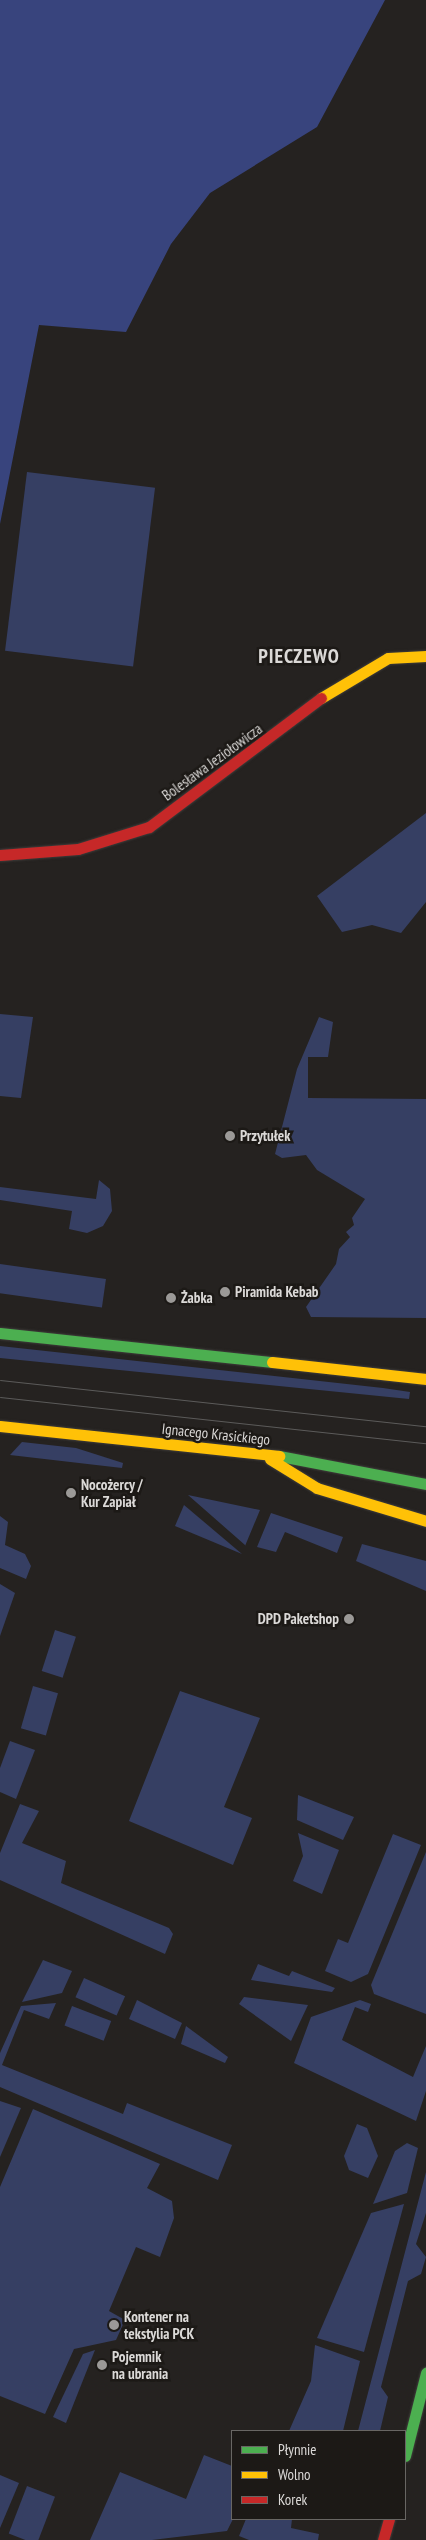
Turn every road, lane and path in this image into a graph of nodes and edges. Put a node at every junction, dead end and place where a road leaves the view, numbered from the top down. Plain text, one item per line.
1 (426, 656) edge
2 (0, 855) edge
3 (0, 1333) edge
4 (426, 1379) edge
5 (0, 1426) edge
6 (262, 1454) junction
7 (426, 1484) edge
8 (426, 1522) edge
9 (426, 2373) edge
10 (406, 2452) edge
11 (389, 2520) edge
12 (383, 2540) edge

1 - 2 main road, Bolesława Jeziołowicza
3 - 4 main road
5 - 6 main road, Ignacego Krasickiego
6 - 7 main road, Ignacego Krasickiego
6 - 8 main road
9 - 10 main road
11 - 12 main road

